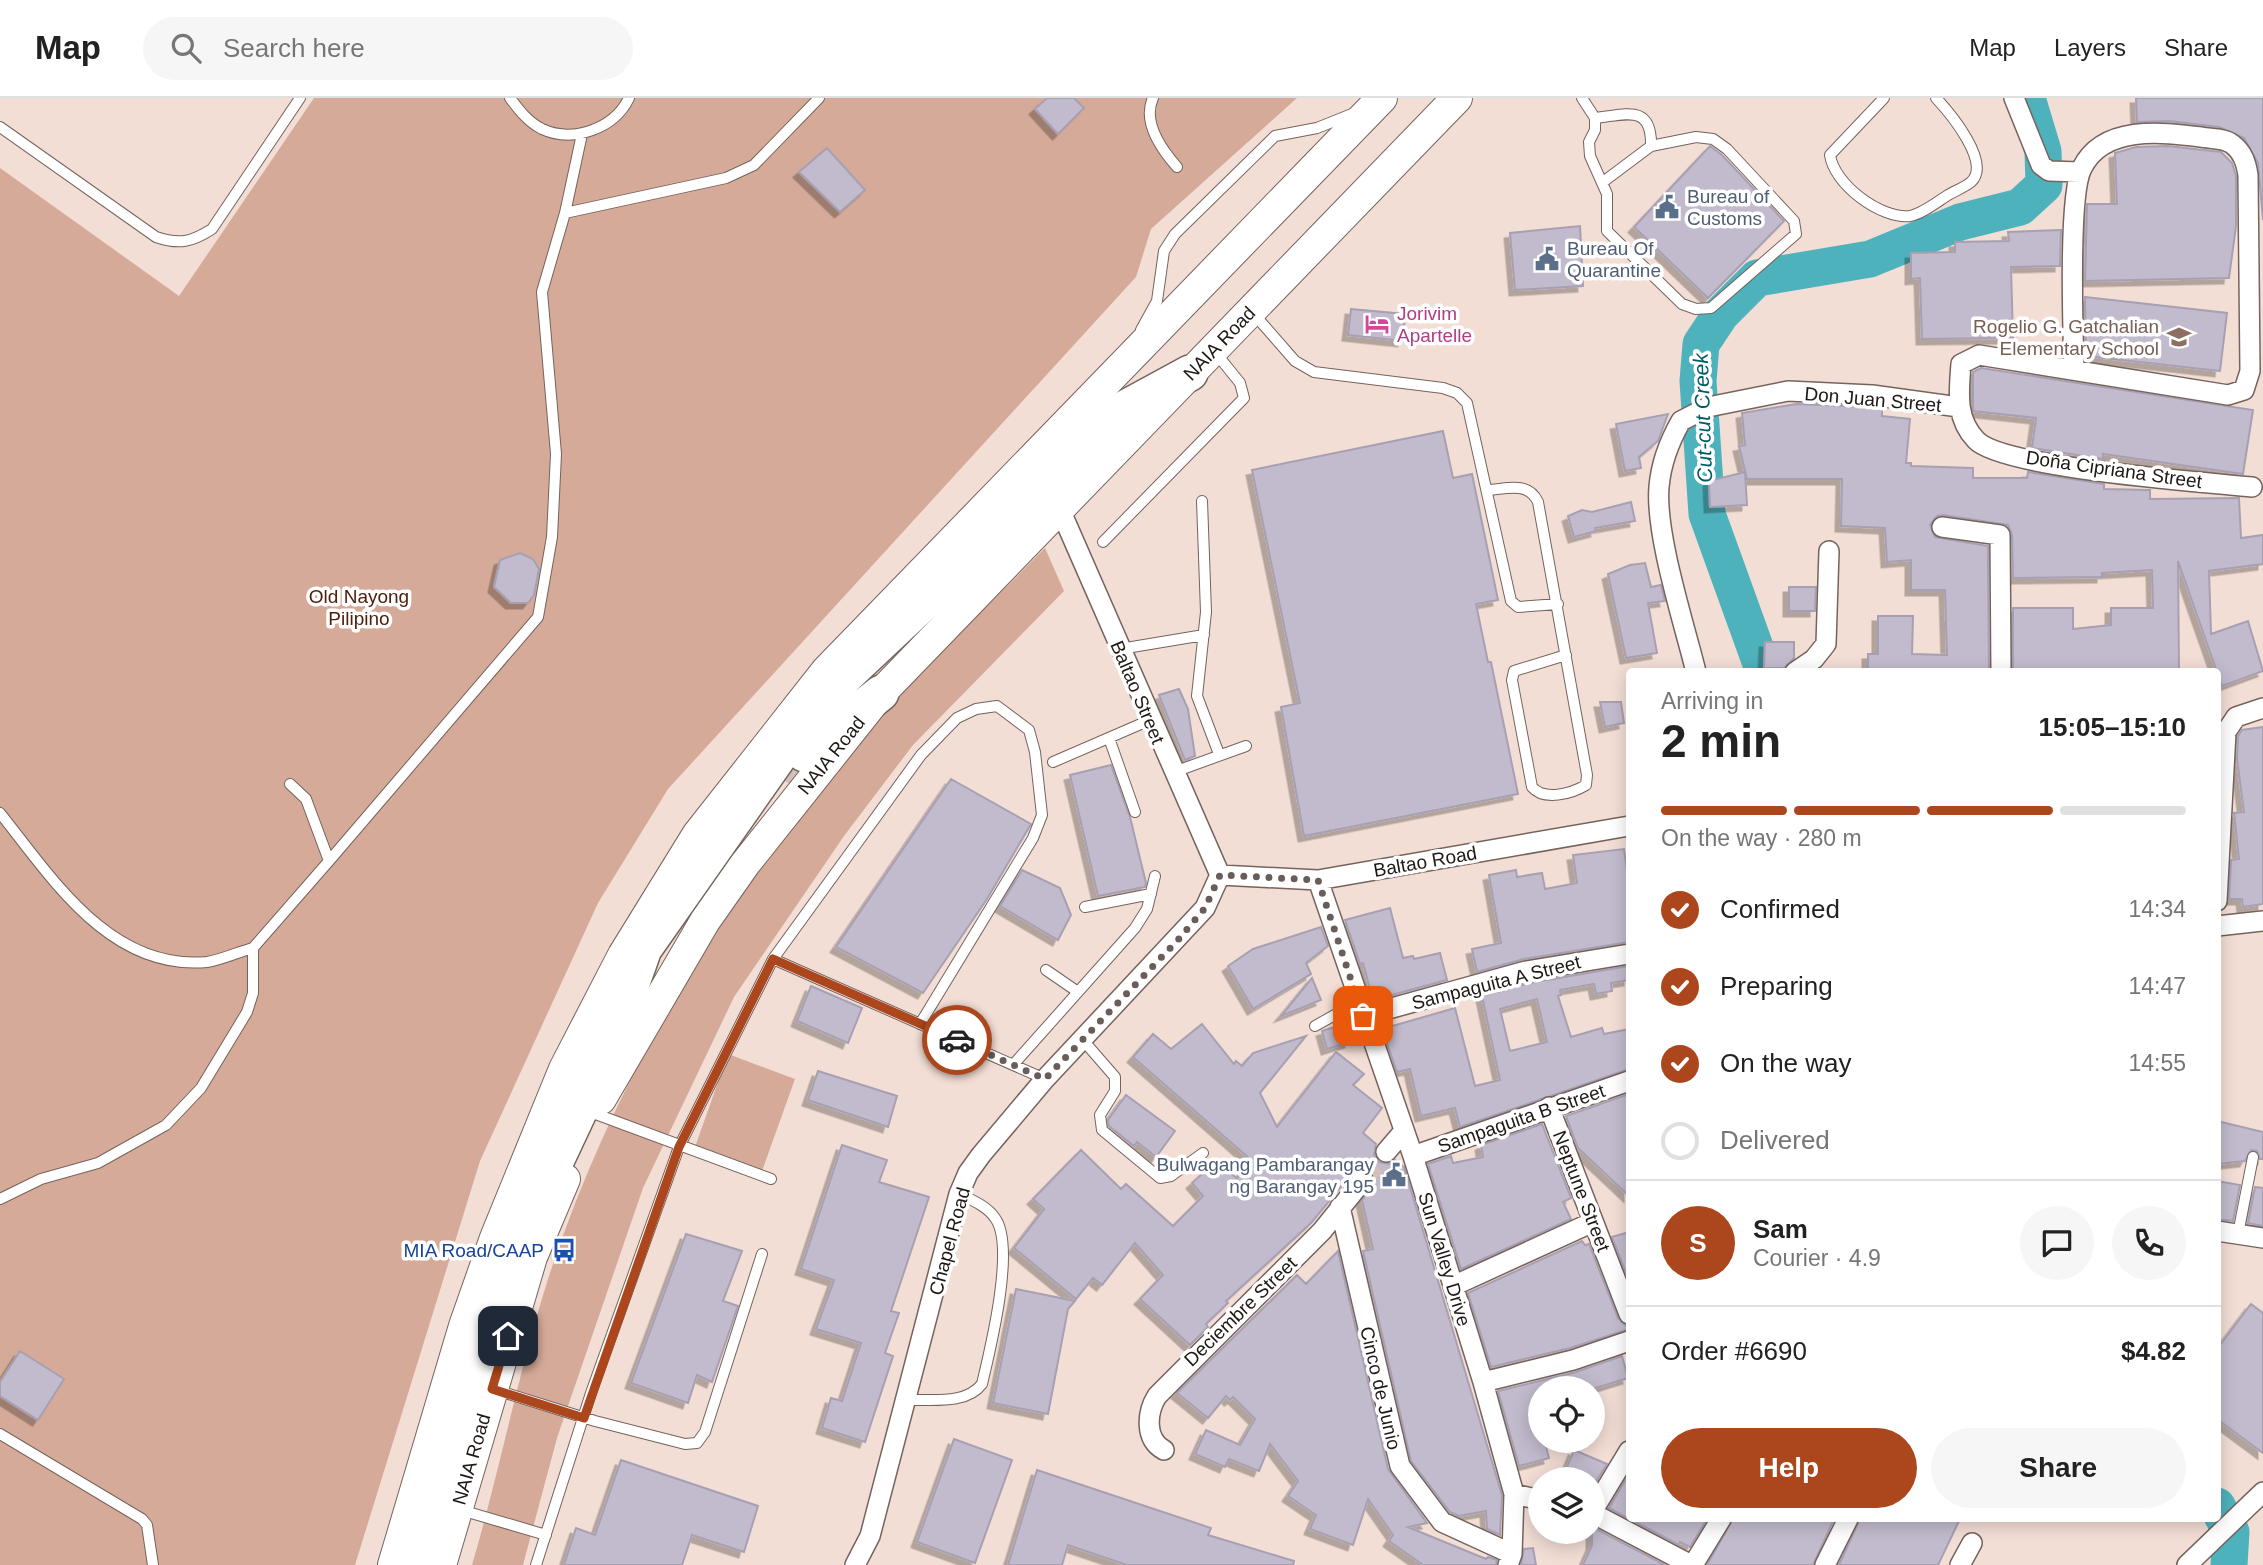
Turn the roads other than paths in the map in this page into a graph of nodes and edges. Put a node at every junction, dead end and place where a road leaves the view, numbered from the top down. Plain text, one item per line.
1 (300, 98) edge
2 (510, 98) edge
3 (629, 98) edge
4 (819, 98) edge
5 (1153, 98) edge
6 (1457, 98) edge
7 (1582, 98) edge
8 (1884, 98) edge
9 (1936, 98) edge
10 (2014, 98) edge
11 (1381, 99) edge
12 (1595, 118) junction
13 (0, 127) edge
14 (582, 134) junction
15 (1651, 146) junction
16 (1177, 167) dead end
17 (2080, 172) junction
18 (1603, 182) junction
19 (565, 213) junction
20 (1251, 310) junction
21 (1201, 361) junction
22 (1121, 367) junction
23 (2074, 370) junction
24 (1959, 407) junction
25 (2252, 487) dead end
26 (1487, 490) junction
27 (1202, 501) dead end
28 (1059, 507) junction
29 (1942, 527) dead end
30 (1103, 542) dead end
31 (1829, 551) dead end
32 (1558, 604) junction
33 (1204, 635) junction
34 (1120, 649) junction
35 (1566, 655) junction
36 (1695, 668) edge
37 (1801, 668) edge
38 (2001, 668) edge
39 (881, 693) junction
40 (2263, 708) edge
41 (1150, 720) junction
42 (1109, 738) junction
43 (1246, 746) dead end
44 (1219, 754) junction
45 (1053, 762) dead end
46 (1173, 773) junction
47 (290, 784) dead end
48 (1135, 812) dead end
49 (0, 813) edge
50 (2221, 826) edge
51 (1626, 827) edge
52 (329, 861) junction
53 (1220, 875) junction
54 (1155, 876) dead end
55 (1318, 880) junction
56 (1151, 894) junction
57 (1084, 907) dead end
58 (2263, 921) edge
59 (2221, 926) edge
60 (253, 948) junction
61 (1626, 954) edge
62 (773, 959) junction
63 (1046, 970) dead end
64 (1078, 992) junction
65 (1361, 1009) junction
66 (622, 1017) junction
67 (920, 1024) junction
68 (1315, 1026) dead end
69 (1082, 1039) junction
70 (1013, 1065) junction
71 (1045, 1079) junction
72 (1626, 1082) edge
73 (592, 1097) junction
74 (1549, 1107) junction
75 (1404, 1131) junction
76 (679, 1147) junction
77 (1386, 1152) tunnel mouth
78 (1203, 1153) dead end
79 (1413, 1156) junction
80 (2253, 1157) dead end
81 (771, 1179) dead end
82 (1363, 1180) tunnel mouth
83 (959, 1194) junction
84 (0, 1199) edge
85 (1340, 1207) junction
86 (1593, 1222) junction
87 (2221, 1231) edge
88 (2238, 1234) junction
89 (2263, 1238) edge
90 (762, 1254) dead end
91 (1453, 1286) junction
92 (1626, 1306) edge
93 (1626, 1342) edge
94 (1483, 1382) junction
95 (492, 1389) junction
96 (907, 1399) junction
97 (584, 1418) junction
98 (0, 1434) edge
99 (1164, 1450) dead end
100 (1626, 1456) edge
101 (1605, 1491) edge
102 (2263, 1492) edge
103 (1514, 1494) junction
104 (1528, 1497) edge
105 (457, 1508) junction
106 (1605, 1520) edge
107 (1719, 1522) edge
108 (1846, 1522) edge
109 (546, 1535) junction
110 (1972, 1543) dead end
111 (1510, 1559) edge
112 (153, 1565) edge
113 (393, 1565) edge
114 (421, 1565) edge
115 (441, 1565) edge
116 (536, 1565) edge
117 (855, 1565) edge
118 (1692, 1565) edge
119 (1825, 1565) edge
120 (1960, 1565) edge
121 (2187, 1565) edge

1 - 13 lane
2 - 14 lane
3 - 14 lane
4 - 19 lane
5 - 16 lane
6 - 20 main road, NAIA Road
7 - 12 lane
8 - 9 lane
10 - 17 street
11 - 22 main road
11 - 22 lane
12 - 15 lane
12 - 18 lane
14 - 19 lane
15 - 18 lane
15 - 18 lane
17 - 23 street
17 - 23 street, Don Juan Street
19 - 52 lane
20 - 21 main road, NAIA Road
20 - 26 lane
21 - 28 main road, NAIA Road
21 - 30 lane
21 - 66 highway
22 - 113 main road
23 - 24 street, Don Juan Street
24 - 25 street, Doña Cipriana Street
24 - 36 street, Don Juan Street
26 - 32 lane
26 - 32 lane
27 - 33 lane
28 - 34 street, Baltao Street
28 - 39 main road, NAIA Road
29 - 38 street
31 - 37 street
32 - 35 lane
33 - 34 lane
33 - 44 lane
34 - 41 street, Baltao Street
35 - 35 lane
39 - 66 highway
39 - 73 main road, NAIA Road
40 - 50 street
41 - 42 lane
41 - 46 street, Baltao Street
42 - 45 lane
42 - 48 lane
43 - 44 lane
44 - 46 lane
46 - 53 street, Baltao Street
47 - 52 lane
49 - 60 lane
51 - 55 street, Baltao Road
52 - 60 lane
53 - 55 street, Baltao Road
53 - 69 street, Chapel Road
54 - 56 lane
55 - 65 street, Sun Valley Drive
56 - 57 lane
56 - 64 lane
58 - 59 street
60 - 84 lane
61 - 65 street, Sampaguita A Street
62 - 67 lane
62 - 67 lane
62 - 76 lane
63 - 64 lane
64 - 70 lane
65 - 68 lane
65 - 75 street, Sun Valley Drive
66 - 73 highway
67 - 70 lane
69 - 71 street, Chapel Road
69 - 78 lane
70 - 71 lane
71 - 83 street, Chapel Road
72 - 74 street, Sampaguita B Street
73 - 76 lane
73 - 95 main road, NAIA Road
73 - 114 highway
74 - 79 street, Sampaguita B Street
74 - 86 street, Neptune Street
75 - 77 street
75 - 79 street, Sun Valley Drive
76 - 81 lane
76 - 97 lane
79 - 91 street, Sun Valley Drive
80 - 88 lane
82 - 85 street, Deciembre Street
83 - 96 street, Chapel Road
83 - 96 lane
85 - 99 street, Deciembre Street
85 - 111 street, Cinco de Junio
86 - 91 street
86 - 92 street, Neptune Street
87 - 88 street
88 - 89 street
90 - 97 lane
91 - 94 street, Sun Valley Drive
93 - 94 street
94 - 103 street, Sun Valley Drive
95 - 97 lane
95 - 105 main road, NAIA Road
96 - 117 street, Chapel Road
97 - 109 lane
98 - 112 lane
100 - 101 street
102 - 121 street
103 - 104 street
103 - 111 street, Sun Valley Drive
105 - 109 lane
105 - 115 main road, NAIA Road
106 - 118 street
107 - 118 street
108 - 119 street
109 - 116 lane
110 - 120 street

